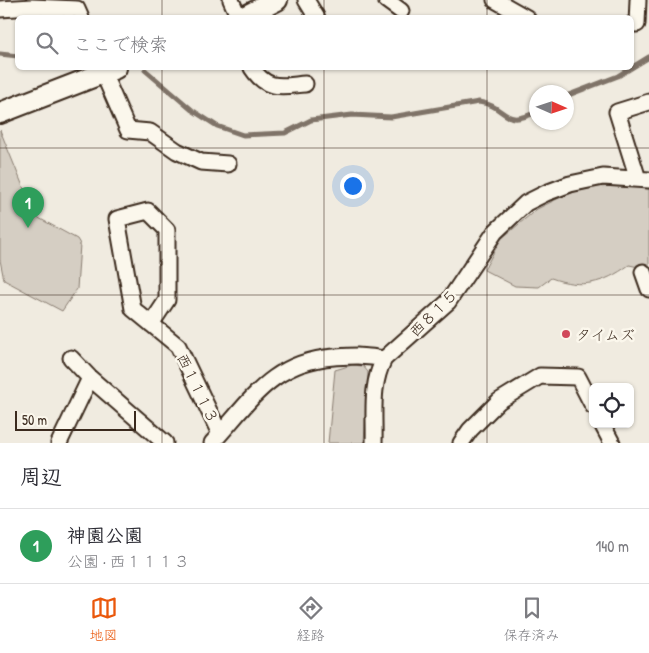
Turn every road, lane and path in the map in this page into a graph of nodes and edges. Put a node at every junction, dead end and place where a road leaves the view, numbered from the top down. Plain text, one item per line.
1 (231, 0) edge
2 (278, 0) edge
3 (306, 0) edge
4 (386, 0) edge
5 (495, 0) edge
6 (638, 0) edge
7 (32, 4) edge
8 (0, 9) edge
9 (401, 11) dead end
10 (79, 15) edge
11 (238, 15) edge
12 (246, 15) edge
13 (315, 15) edge
14 (522, 15) edge
15 (634, 24) edge
16 (105, 70) edge
17 (107, 70) edge
18 (253, 70) edge
19 (306, 84) dead end
20 (649, 102) edge
21 (0, 113) edge
22 (228, 164) dead end
23 (643, 180) edge
24 (643, 272) dead end
25 (649, 289) edge
26 (151, 324) junction
27 (71, 358) dead end
28 (384, 359) junction
29 (90, 378) junction
30 (589, 398) edge
31 (604, 428) edge
32 (216, 438) edge
33 (59, 443) edge
34 (165, 443) edge
35 (374, 443) edge
36 (461, 443) edge
37 (612, 443) edge

1 - 11 street
2 - 12 main road
3 - 13 street
4 - 9 street
5 - 14 street
6 - 15 street
7 - 8 street
7 - 10 street
16 - 21 main road
17 - 22 street
18 - 19 street
20 - 23 street
23 - 28 street, 西８１５
24 - 25 street
26 - 26 street, 西１１１３
26 - 32 street, 西１１１３
27 - 29 street
28 - 32 street
28 - 35 street
29 - 33 street
29 - 34 street
30 - 36 street
31 - 37 street

